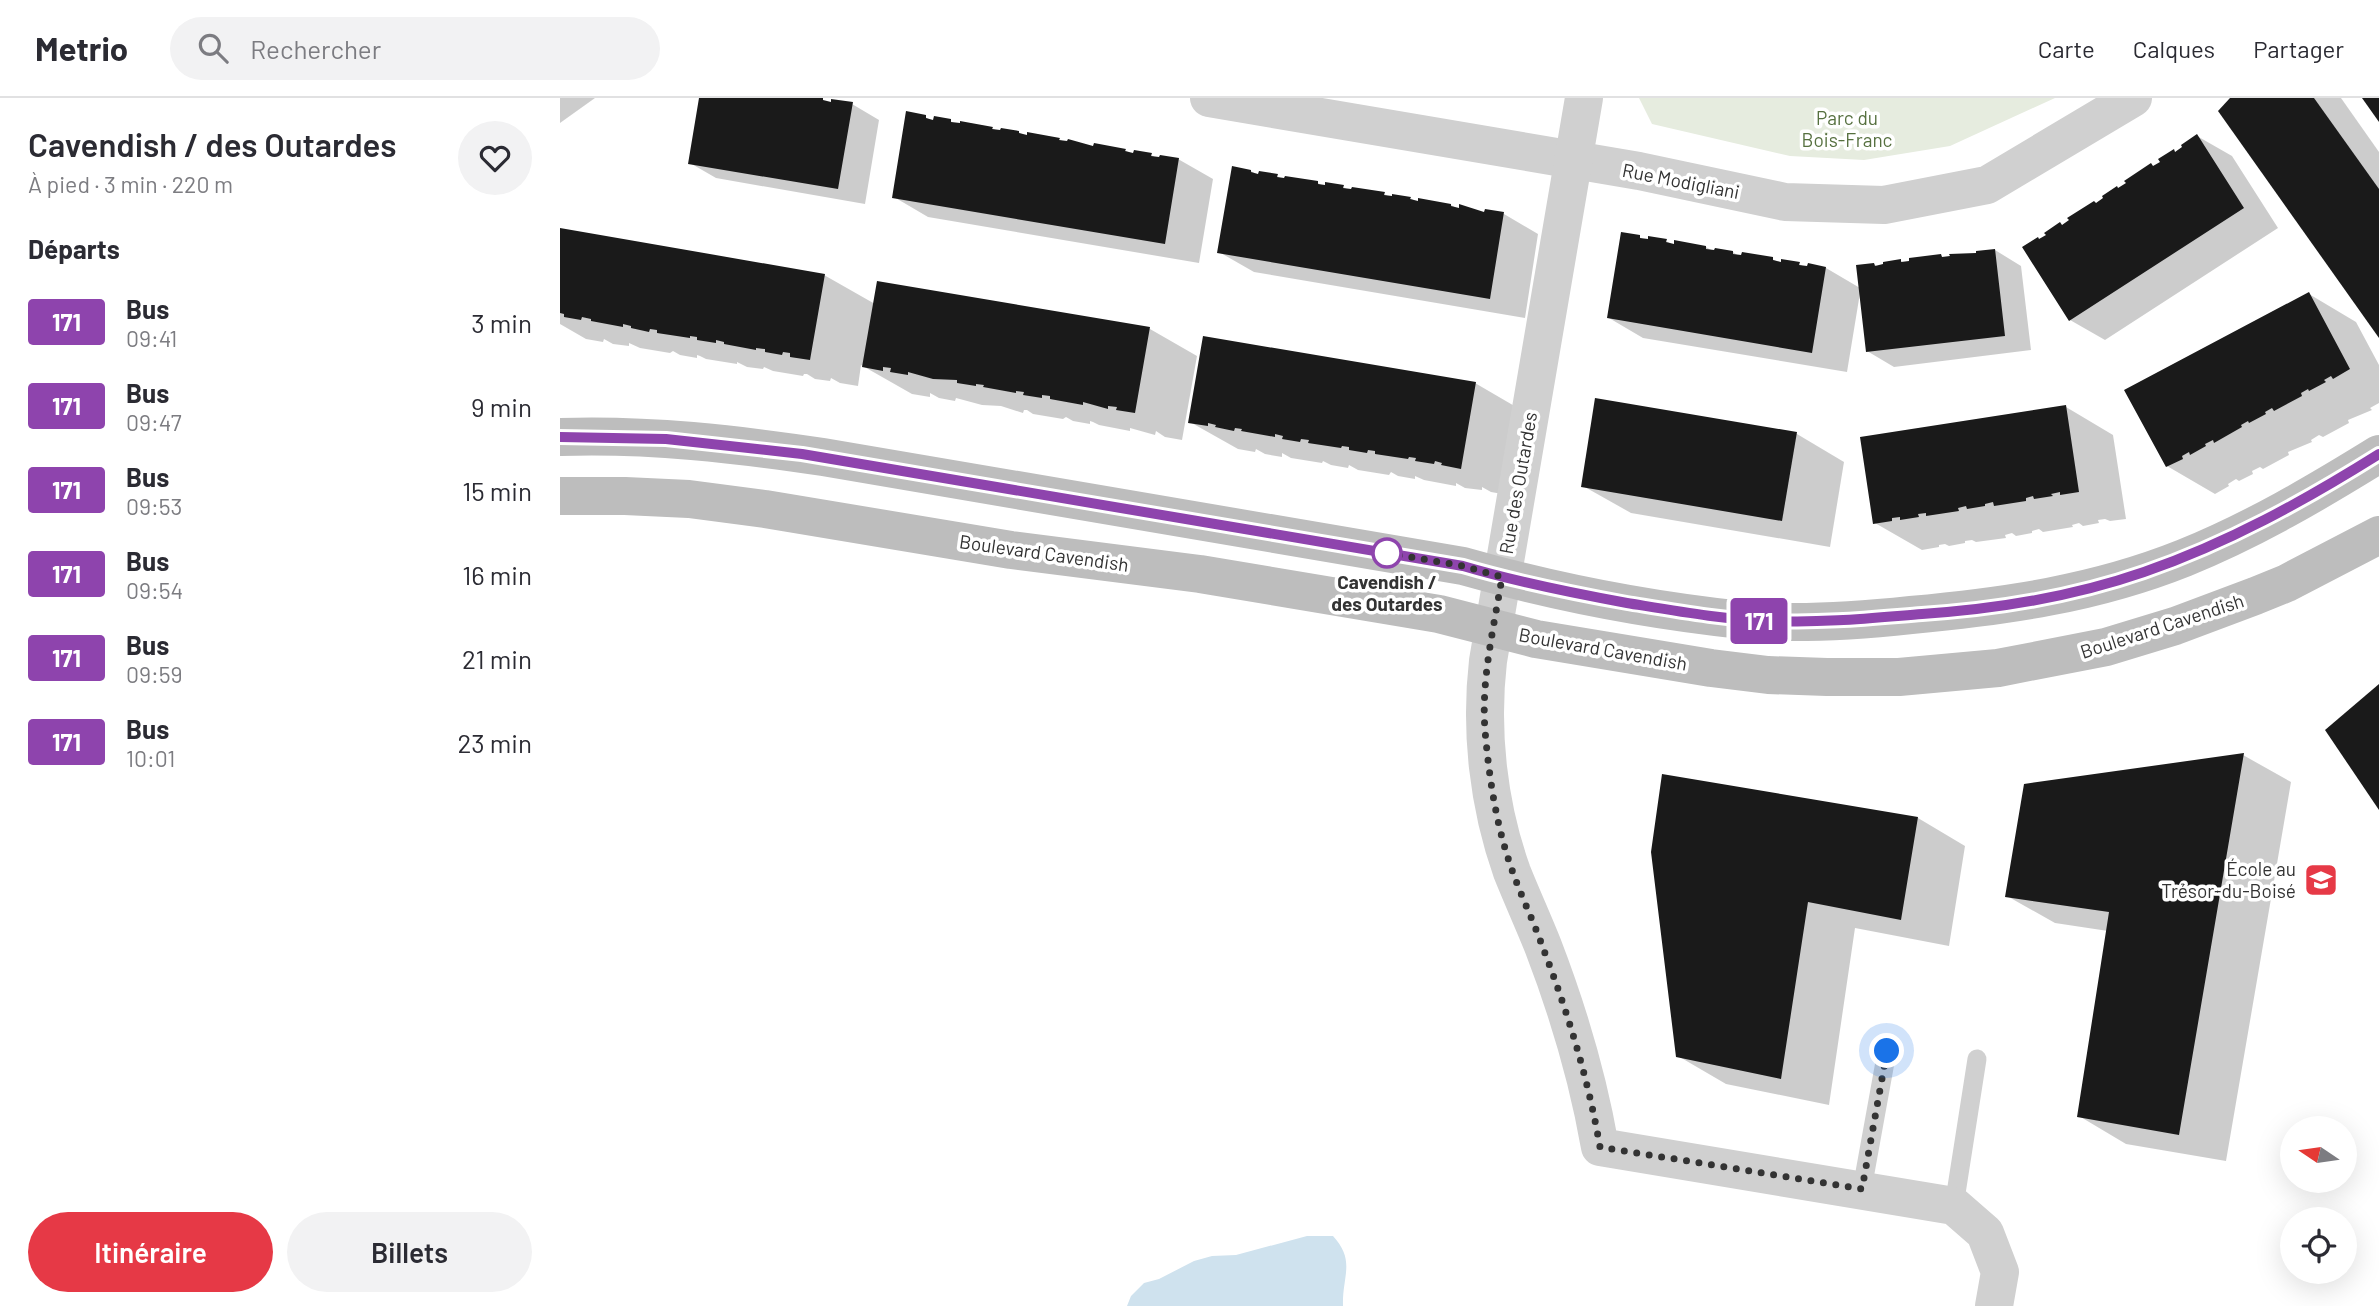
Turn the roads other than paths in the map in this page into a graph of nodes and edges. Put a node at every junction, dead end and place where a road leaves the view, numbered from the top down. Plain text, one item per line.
1 (1209, 98) edge
2 (1584, 98) edge
3 (2133, 98) edge
4 (1575, 161) junction
5 (560, 437) edge
6 (2379, 454) edge
7 (560, 496) edge
8 (2379, 535) edge
9 (1502, 577) junction
10 (1493, 628) junction
11 (1887, 1051) dead end
12 (1977, 1059) dead end
13 (1862, 1189) junction
14 (1954, 1206) junction
15 (1994, 1306) edge

1 - 4 street, Rue Modigliani
2 - 4 street, Rue des Outardes
3 - 4 street, Rue Modigliani
4 - 9 street, Rue des Outardes
5 - 9 main road
6 - 9 main road
7 - 10 main road, Boulevard Cavendish
8 - 10 main road, Boulevard Cavendish
9 - 10 street, Rue des Outardes
10 - 13 street, Rue des Outardes
11 - 13 lane
12 - 14 lane
13 - 14 street
14 - 15 street

